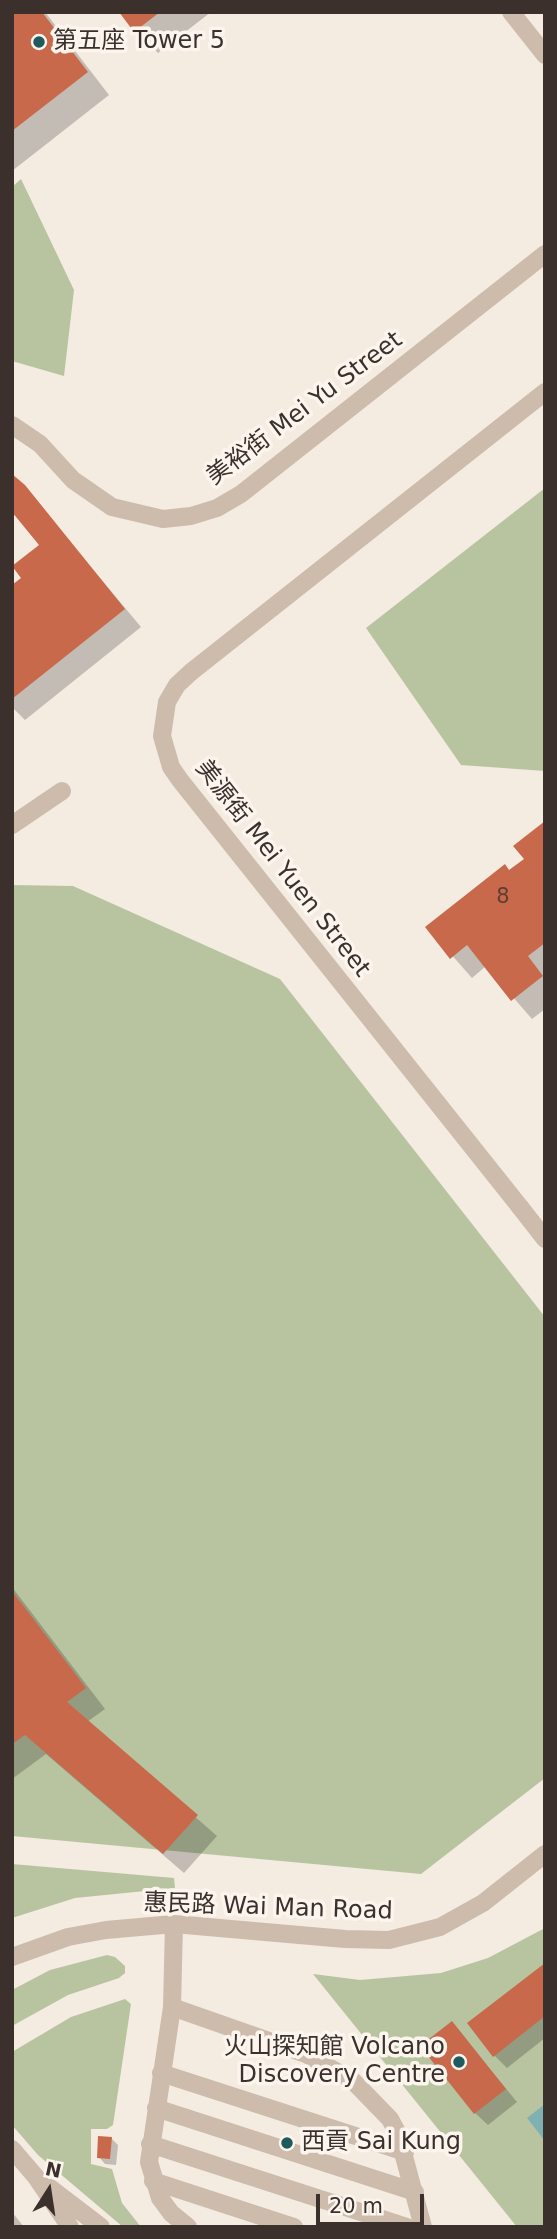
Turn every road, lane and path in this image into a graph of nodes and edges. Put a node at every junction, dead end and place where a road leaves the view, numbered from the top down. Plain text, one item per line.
1 (511, 12) edge
2 (545, 55) edge
3 (545, 254) edge
4 (545, 393) edge
5 (12, 425) edge
6 (62, 790) dead end
7 (12, 825) edge
8 (545, 1239) edge
9 (545, 1854) edge
10 (174, 1924) junction
11 (12, 1957) edge
12 (172, 2007) junction
13 (161, 2073) junction
14 (156, 2109) junction
15 (150, 2144) junction
16 (12, 2149) edge
17 (405, 2152) junction
18 (36, 2177) junction
19 (153, 2181) junction
20 (415, 2192) junction
21 (70, 2227) edge
22 (101, 2227) edge
23 (188, 2227) edge
24 (294, 2227) edge
25 (407, 2227) edge
26 (423, 2227) edge

1 - 2 street
3 - 5 street, 美裕街 Mei Yu Street
4 - 8 street, 美源街 Mei Yuen Street
6 - 7 street
9 - 10 street, 惠民路 Wai Man Road
10 - 11 street, 惠民路 Wai Man Road
10 - 12 street
12 - 13 street
12 - 17 street
13 - 14 street
13 - 17 street
14 - 15 street
14 - 20 street
15 - 19 street
15 - 25 street
16 - 18 street
17 - 20 street
18 - 21 street
18 - 22 street
19 - 23 street
19 - 24 street
20 - 26 street

